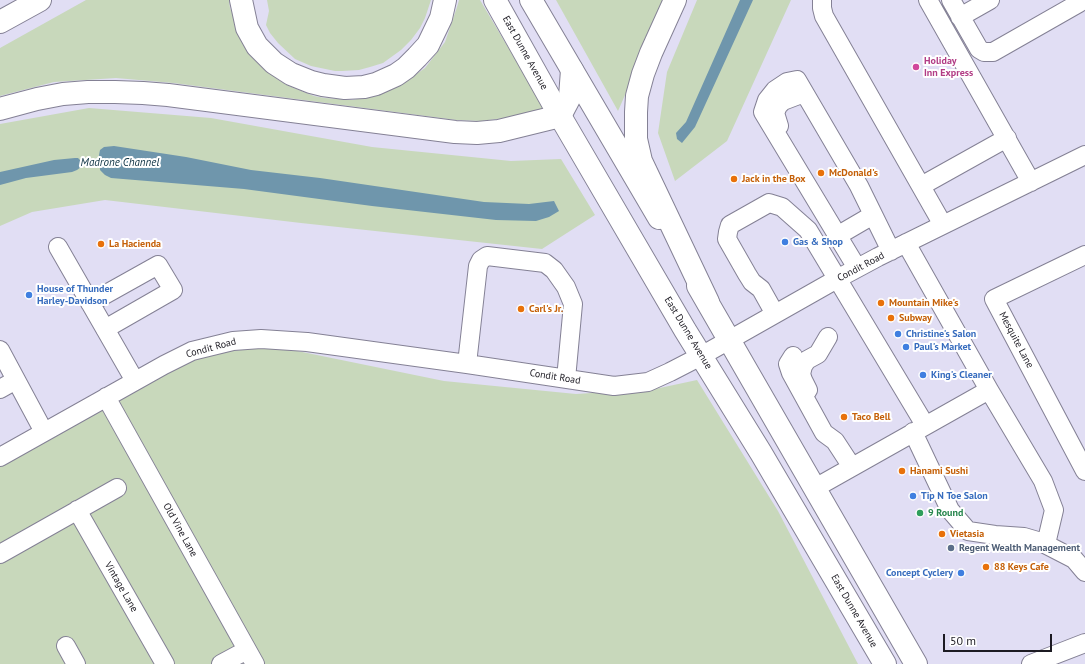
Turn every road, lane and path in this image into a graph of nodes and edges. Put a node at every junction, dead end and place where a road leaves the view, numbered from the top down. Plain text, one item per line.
1 (40, 0) edge
2 (241, 0) edge
3 (445, 0) edge
4 (495, 0) edge
5 (531, 0) edge
6 (675, 0) edge
7 (822, 0) edge
8 (928, 0) edge
9 (951, 0) edge
10 (990, 0) edge
11 (1080, 6) edge
12 (960, 17) junction
13 (0, 22) edge
14 (572, 70) junction
15 (0, 109) edge
16 (560, 116) junction
17 (1007, 138) junction
18 (1085, 155) edge
19 (1031, 182) junction
20 (921, 186) junction
21 (873, 215) junction
22 (943, 225) junction
23 (837, 236) junction
24 (58, 247) dead end
25 (899, 247) junction
26 (1085, 255) edge
27 (857, 268) junction
28 (837, 279) junction
29 (708, 302) junction
30 (90, 303) junction
31 (775, 314) junction
32 (105, 329) junction
33 (828, 337) dead end
34 (730, 340) junction
35 (0, 350) edge
36 (701, 356) junction
37 (793, 356) dead end
38 (467, 364) junction
39 (566, 379) junction
40 (16, 380) junction
41 (135, 381) junction
42 (0, 388) edge
43 (989, 390) junction
44 (106, 397) junction
45 (919, 429) junction
46 (44, 432) junction
47 (835, 441) junction
48 (0, 457) edge
49 (852, 467) junction
50 (1085, 471) edge
51 (117, 488) dead end
52 (815, 488) junction
53 (77, 510) junction
54 (1046, 544) junction
55 (0, 554) edge
56 (1085, 572) edge
57 (1085, 643) edge
58 (66, 646) dead end
59 (251, 657) edge
60 (76, 664) edge
61 (165, 664) edge
62 (221, 664) edge
63 (884, 664) edge
64 (916, 664) edge
65 (1031, 664) edge

1 - 13 main road
2 - 3 main road
4 - 16 main road, East Dunne Avenue
5 - 14 main road
6 - 29 main road
7 - 20 street
8 - 17 street
9 - 12 street
10 - 12 street
11 - 12 street
14 - 16 main road
14 - 29 main road
15 - 16 main road
16 - 36 main road, East Dunne Avenue
17 - 19 street
17 - 20 street
18 - 19 street, Condit Road
19 - 22 street, Condit Road
20 - 22 street
21 - 23 street
21 - 23 street
21 - 25 street
22 - 25 street, Condit Road
23 - 27 street
24 - 30 street
25 - 27 street, Condit Road
25 - 43 street
26 - 50 street, Mesquite Lane
27 - 28 street, Condit Road
28 - 31 street, Condit Road
28 - 31 street
28 - 45 street
29 - 34 main road
30 - 32 street
30 - 32 street
31 - 34 street, Condit Road
32 - 41 street
33 - 47 street
34 - 36 street, Condit Road
34 - 52 main road
35 - 40 street
36 - 39 street, Condit Road
36 - 63 main road, East Dunne Avenue
37 - 47 street
38 - 39 street, Condit Road
38 - 39 street
38 - 41 street, Condit Road
40 - 42 street
40 - 46 street
41 - 44 street, Condit Road
43 - 45 street
43 - 54 street
44 - 46 street, Condit Road
44 - 59 street, Old Vine Lane
45 - 49 street
45 - 54 street
46 - 48 street, Condit Road
47 - 49 street
49 - 52 street
51 - 53 street
52 - 64 main road
53 - 55 street
53 - 61 street, Vintage Lane
54 - 56 street
57 - 65 street
58 - 60 street
59 - 62 street

